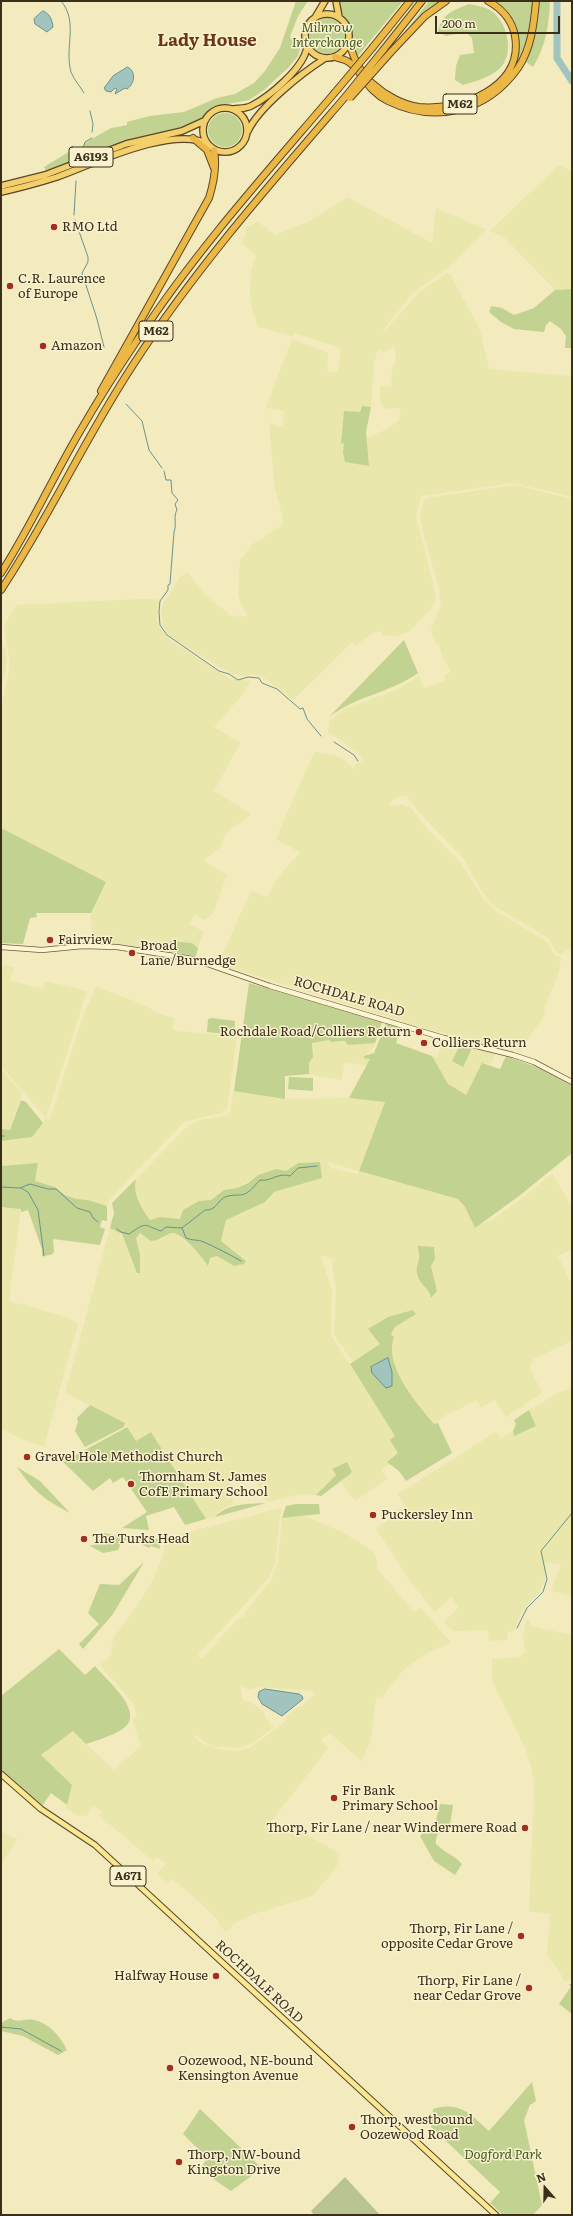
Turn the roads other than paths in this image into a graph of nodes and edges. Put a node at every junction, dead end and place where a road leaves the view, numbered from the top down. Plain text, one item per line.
1 (325, 1) edge
2 (336, 1) edge
3 (410, 1) edge
4 (422, 1) edge
5 (446, 1) edge
6 (488, 1) edge
7 (536, 1) edge
8 (314, 18) junction
9 (339, 18) junction
10 (349, 42) junction
11 (307, 47) junction
12 (335, 57) junction
13 (324, 59) junction
14 (348, 97) junction
15 (232, 109) junction
16 (204, 121) junction
17 (247, 133) junction
18 (193, 138) junction
19 (208, 144) junction
20 (214, 150) junction
21 (215, 170) junction
22 (1, 186) edge
23 (1, 192) edge
24 (79, 433) junction
25 (1, 573) edge
26 (1, 590) edge
27 (1, 947) edge
28 (572, 1082) edge
29 (1, 1774) edge
30 (496, 2215) edge

1 - 8 highway, A6193
2 - 9 highway
3 - 24 highway, M62, bridge
4 - 14 highway, M62, bridge
5 - 14 highway, M62, bridge
6 - 10 highway, M62
7 - 12 highway, M62
8 - 9 highway
8 - 11 highway, A6193
9 - 10 highway
10 - 12 highway
11 - 13 highway
11 - 15 highway, A6193
12 - 13 highway
13 - 17 highway
14 - 26 highway, M62
15 - 16 highway, A6193
15 - 17 highway
16 - 19 highway
16 - 22 highway, A6193
17 - 20 highway
18 - 19 highway, A6193
18 - 21 highway
18 - 23 highway, A6193
19 - 20 highway, A6193
20 - 21 highway, M62
21 - 24 highway, M62
24 - 25 highway, M62
27 - 28 main road, ROCHDALE ROAD
29 - 30 main road, ROCHDALE ROAD / A671

